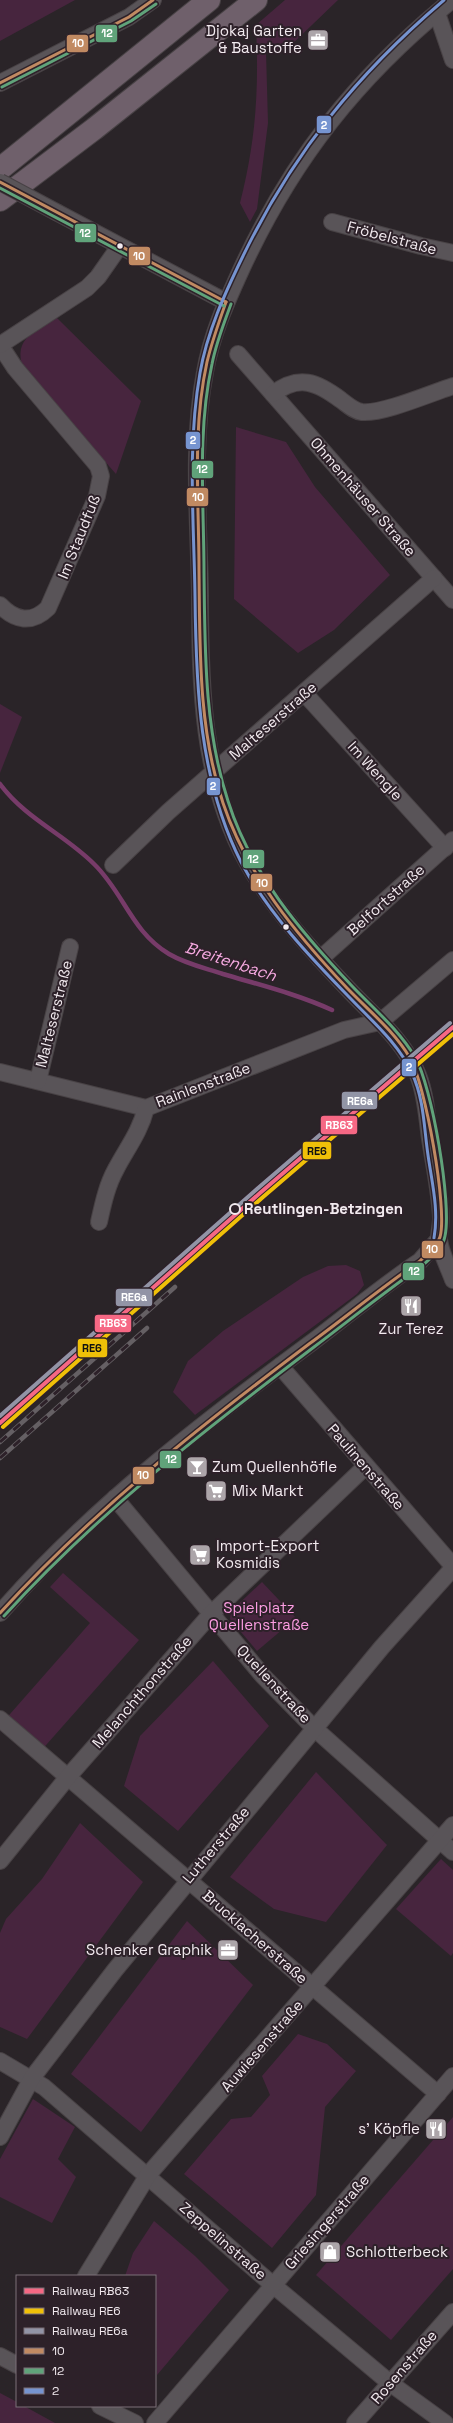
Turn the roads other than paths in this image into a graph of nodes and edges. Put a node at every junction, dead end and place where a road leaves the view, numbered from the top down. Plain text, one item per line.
1 (153, 0) edge
2 (209, 0) edge
3 (256, 0) edge
4 (452, 0) edge
5 (437, 13) junction
6 (453, 60) edge
7 (0, 83) edge
8 (0, 169) edge
9 (0, 182) edge
10 (0, 200) edge
11 (332, 222) dead end
12 (118, 247) junction
13 (453, 253) edge
14 (226, 302) junction
15 (0, 345) edge
16 (238, 354) dead end
17 (453, 386) edge
18 (273, 394) junction
19 (434, 578) junction
20 (453, 600) edge
21 (0, 605) edge
22 (305, 694) junction
23 (214, 774) junction
24 (449, 844) edge
25 (113, 865) dead end
26 (70, 947) dead end
27 (320, 959) junction
28 (453, 960) edge
29 (380, 1022) junction
30 (0, 1072) edge
31 (38, 1081) junction
32 (146, 1108) junction
33 (99, 1222) dead end
34 (446, 1239) edge
35 (453, 1280) edge
36 (280, 1366) junction
37 (365, 1467) junction
38 (115, 1498) junction
39 (453, 1567) edge
40 (0, 1613) edge
41 (211, 1614) junction
42 (0, 1719) edge
43 (314, 1728) junction
44 (67, 1778) junction
45 (453, 1825) edge
46 (440, 1840) junction
47 (453, 1852) edge
48 (0, 1861) edge
49 (187, 1879) junction
50 (314, 1987) junction
51 (0, 2061) edge
52 (453, 2076) edge
53 (32, 2078) junction
54 (438, 2094) junction
55 (0, 2137) edge
56 (148, 2175) junction
57 (87, 2275) edge
58 (273, 2285) junction
59 (453, 2312) edge
60 (0, 2356) edge
61 (16, 2364) edge
62 (390, 2383) junction
63 (102, 2407) edge
64 (135, 2423) edge
65 (155, 2423) edge
66 (355, 2423) edge
67 (445, 2423) edge

1 - 7 street
2 - 8 highway
3 - 10 highway
4 - 5 street
5 - 6 street
5 - 14 street
9 - 12 street, bridge
11 - 13 street, Fröbelstraße
12 - 14 street
12 - 15 street, Im Staudfuß
14 - 23 street
15 - 21 street, Im Staudfuß
16 - 18 street, Ohmenhäuser Straße
17 - 18 street
18 - 19 street, Ohmenhäuser Straße
19 - 20 street, Ohmenhäuser Straße
19 - 22 street, Malteserstraße
22 - 23 street, Malteserstraße
22 - 24 street, Im Wengle
23 - 25 street, Malteserstraße
23 - 27 street
24 - 27 street, Belfortstraße
26 - 31 street, Malteserstraße
27 - 29 street
28 - 29 street
29 - 32 street, Rainlenstraße
29 - 34 street
30 - 31 street, Rainlenstraße
31 - 32 street, Rainlenstraße
32 - 33 street
34 - 35 street
34 - 36 street
36 - 37 street, Paulinenstraße
36 - 38 street
37 - 39 street, Paulinenstraße
37 - 41 street, Melanchthonstraße
38 - 40 street
38 - 41 street, Quellenstraße
39 - 43 street, Lutherstraße
41 - 43 street, Quellenstraße
41 - 44 street, Melanchthonstraße
42 - 44 street, Brucklacherstraße
43 - 46 street, Quellenstraße
43 - 49 street, Lutherstraße
44 - 48 street, Melanchthonstraße
44 - 49 street, Brucklacherstraße
45 - 46 street, Auwiesenstraße
46 - 47 street, Quellenstraße
46 - 50 street, Auwiesenstraße
49 - 50 street, Brucklacherstraße
49 - 53 street, Lutherstraße
50 - 54 street, Brucklacherstraße
50 - 56 street, Auwiesenstraße
51 - 53 street, Zeppelinstraße
52 - 54 street, Griesingerstraße
53 - 55 street, Lutherstraße
53 - 56 street, Zeppelinstraße
54 - 58 street, Griesingerstraße
56 - 57 street, Auwiesenstraße
56 - 58 street, Zeppelinstraße
58 - 62 street, Zeppelinstraße
58 - 65 street, Griesingerstraße
59 - 62 street, Rosenstraße
60 - 61 street
62 - 66 street, Rosenstraße
62 - 67 street, Zeppelinstraße
63 - 64 street

